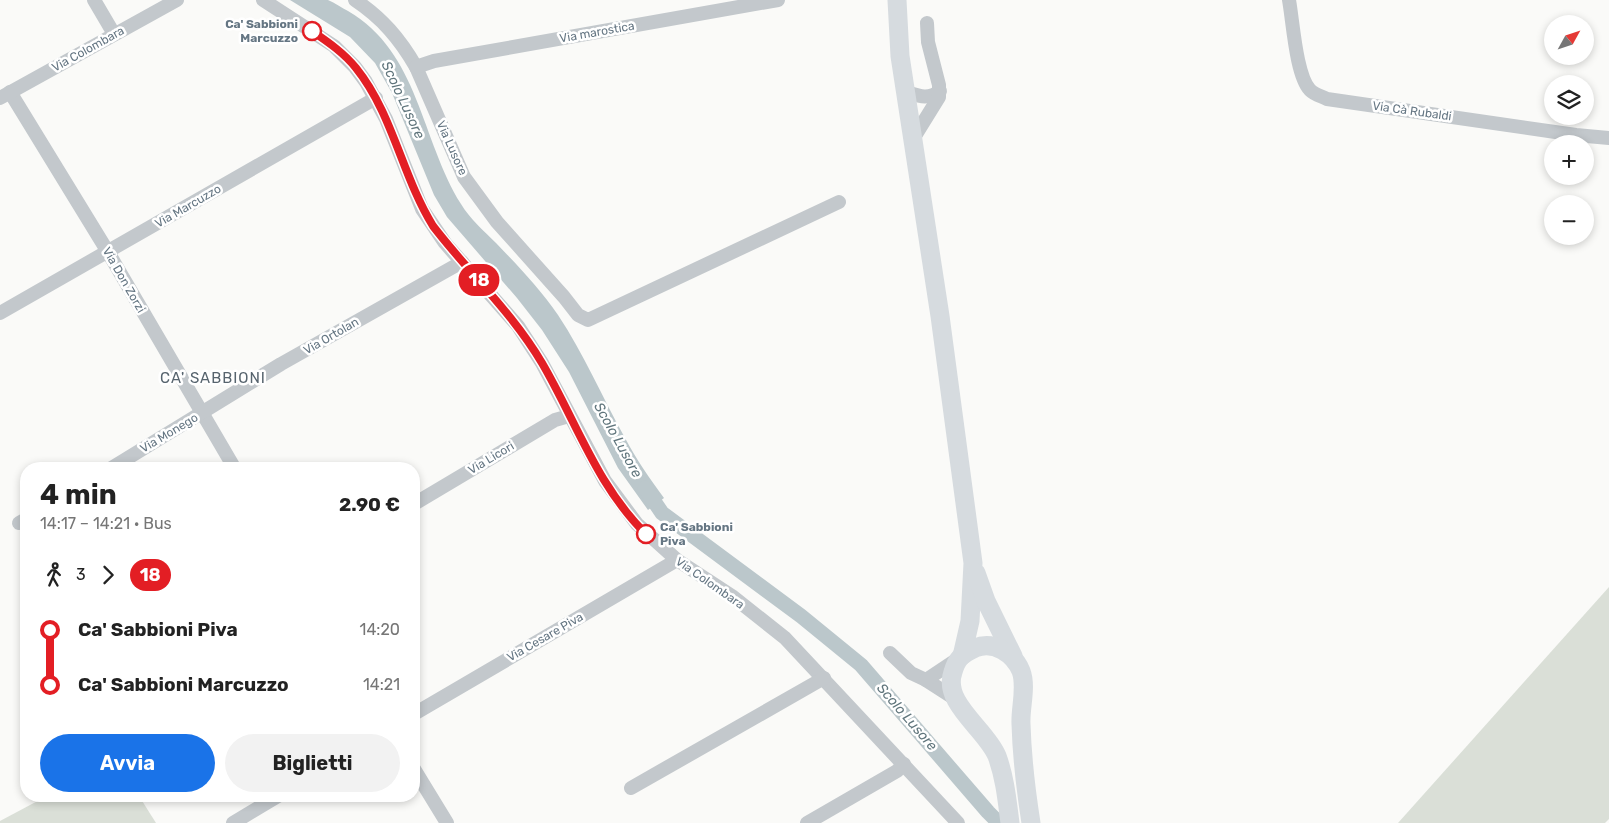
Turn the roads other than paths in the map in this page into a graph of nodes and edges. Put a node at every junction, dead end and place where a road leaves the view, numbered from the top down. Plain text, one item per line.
1 (94, 0) edge
2 (177, 0) edge
3 (263, 0) edge
4 (355, 0) edge
5 (778, 0) edge
6 (897, 0) edge
7 (1289, 0) edge
8 (927, 23) dead end
9 (114, 34) junction
10 (416, 67) junction
11 (940, 90) junction
12 (906, 92) junction
13 (5, 95) edge
14 (376, 98) junction
15 (1609, 138) edge
16 (913, 139) junction
17 (838, 202) dead end
18 (108, 252) junction
19 (462, 262) junction
20 (0, 313) edge
21 (202, 413) junction
22 (569, 416) junction
23 (122, 462) edge
24 (231, 462) edge
25 (420, 500) edge
26 (677, 560) junction
27 (973, 563) junction
28 (890, 653) dead end
29 (1013, 656) junction
30 (959, 658) junction
31 (824, 678) junction
32 (926, 680) junction
33 (954, 698) junction
34 (420, 710) edge
35 (904, 764) junction
36 (420, 779) edge
37 (631, 788) dead end
38 (268, 802) edge
39 (1030, 814) edge
40 (1009, 821) edge
41 (233, 823) edge
42 (447, 823) edge
43 (807, 823) edge
44 (958, 823) edge

1 - 9 street
2 - 9 street, Via Colombara
3 - 14 street, Via Colombara
4 - 10 street, Via Lusore
5 - 10 street, Via marostica
6 - 12 main road
7 - 15 street, Via Cà Rubaldi
8 - 11 street
9 - 13 street, Via Colombara
10 - 17 street, Via Lusore
11 - 12 street
11 - 16 street
12 - 16 main road
13 - 18 street, Via Don Zorzi
14 - 18 street, Via Marcuzzo
14 - 19 street, Via Colombara
16 - 27 main road
18 - 20 street, Via Marcuzzo
18 - 21 street, Via Don Zorzi
19 - 21 street, Via Ortolan
19 - 22 street, Via Colombara
21 - 23 street, Via Monego
21 - 24 street, Via Don Zorzi
22 - 25 street, Via Licori
22 - 26 street, Via Colombara
26 - 31 street, Via Colombara
26 - 34 street, Via Cesare Piva
27 - 29 main road
27 - 30 main road
28 - 32 street
29 - 30 main road
29 - 39 main road
30 - 32 street
30 - 33 main road
31 - 35 street, Via Colombara
31 - 37 street
32 - 33 street
33 - 40 main road
35 - 43 street
35 - 44 street, Via Colombara
36 - 42 street
38 - 41 street

